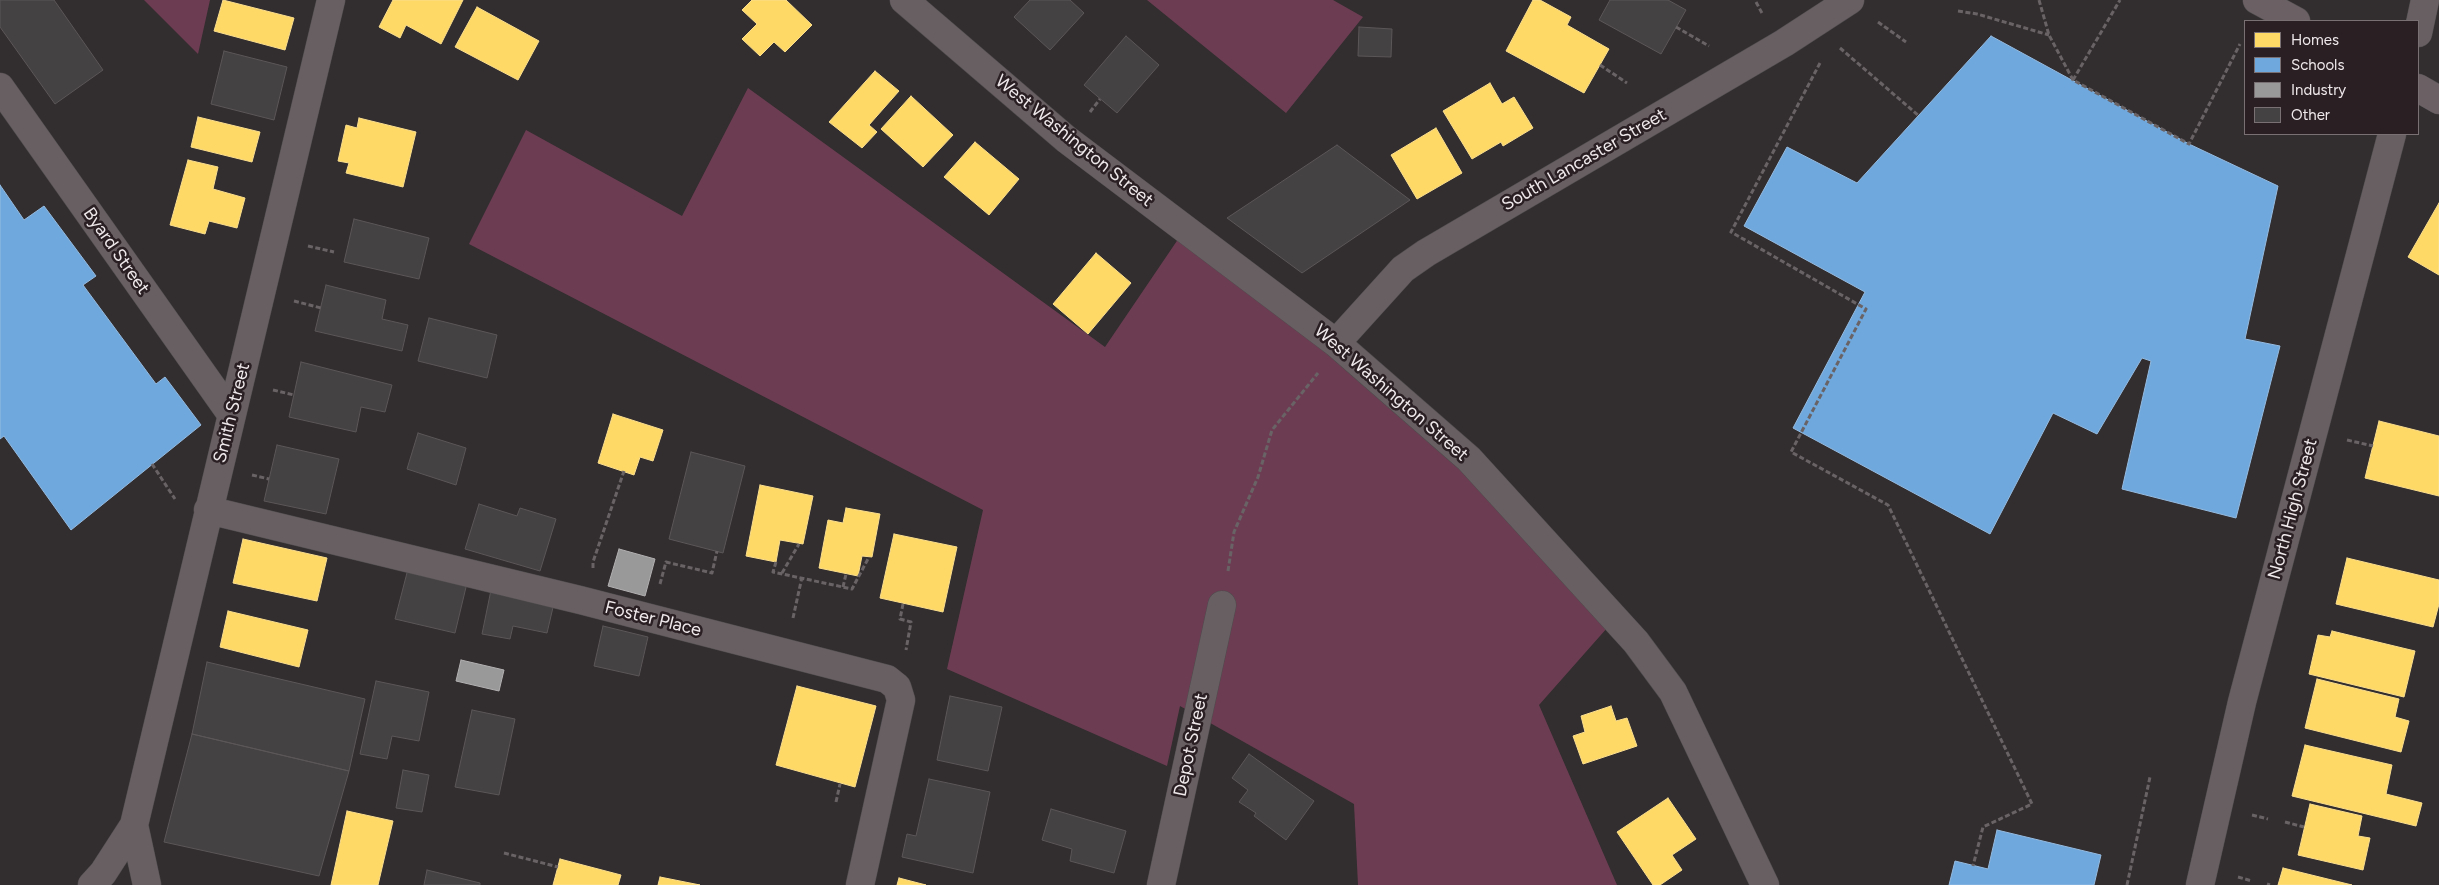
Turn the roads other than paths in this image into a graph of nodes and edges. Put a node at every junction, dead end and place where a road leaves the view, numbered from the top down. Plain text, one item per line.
1 (331, 0) edge
2 (904, 0) edge
3 (1850, 0) edge
4 (2257, 0) edge
5 (2425, 0) edge
6 (2294, 20) edge
7 (2419, 28) edge
8 (0, 87) edge
9 (2419, 89) edge
10 (2439, 100) edge
11 (2392, 135) edge
12 (1336, 343) junction
13 (231, 414) junction
14 (208, 510) junction
15 (1222, 605) road end
16 (134, 825) junction
17 (92, 885) edge
18 (148, 885) edge
19 (860, 885) edge
20 (1161, 885) edge
21 (1765, 885) edge
22 (2200, 885) edge

1 - 13 street, Smith Street
2 - 12 street, West Washington Street
3 - 12 street, South Lancaster Street
4 - 6 street
5 - 7 street
8 - 13 street, Byard Street
9 - 10 street
11 - 22 street, North High Street
12 - 21 street, West Washington Street
13 - 14 street, Smith Street
14 - 16 street, Smith Street
14 - 19 street, Foster Place
15 - 20 street, Depot Street
16 - 17 street, Smith Street
16 - 18 street, Smith Street

